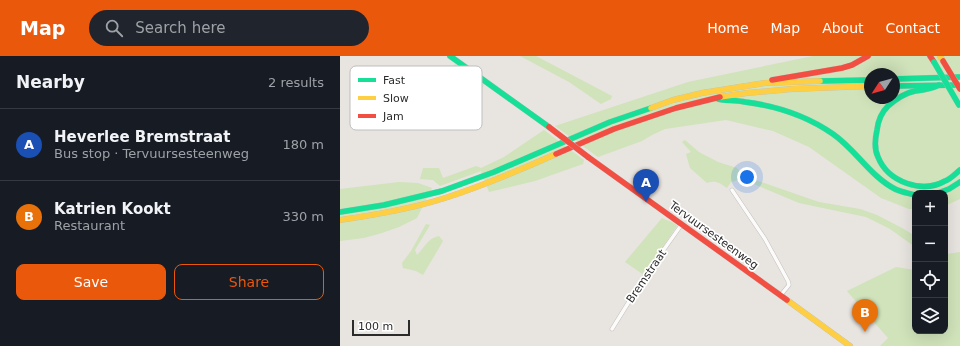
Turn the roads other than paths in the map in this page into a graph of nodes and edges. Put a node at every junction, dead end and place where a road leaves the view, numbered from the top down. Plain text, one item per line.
1 (450, 56) edge
2 (868, 56) edge
3 (930, 56) edge
4 (942, 59) edge
5 (464, 66) edge
6 (960, 78) edge
7 (482, 79) edge
8 (900, 79) edge
9 (864, 80) edge
10 (765, 83) junction
11 (940, 85) junction
12 (960, 85) edge
13 (864, 86) edge
14 (900, 86) edge
15 (960, 89) edge
16 (717, 98) junction
17 (959, 106) edge
18 (960, 170) edge
19 (960, 182) edge
20 (732, 190) dead end
21 (946, 190) edge
22 (912, 195) edge
23 (340, 212) edge
24 (340, 220) edge
25 (682, 224) junction
26 (780, 296) junction
27 (612, 329) dead end
28 (850, 346) edge

1 - 5 main road, Tervuursesteenweg, bridge
2 - 10 main road
3 - 17 main road, bridge
4 - 15 main road, bridge
6 - 8 main road
7 - 25 main road, Tervuursesteenweg, bridge
9 - 10 main road
10 - 23 main road
11 - 12 main road
11 - 14 main road
11 - 18 main road
13 - 16 main road
16 - 22 main road
16 - 24 main road
19 - 21 main road
20 - 26 street
25 - 26 main road, Tervuursesteenweg
25 - 27 street, Bremstraat
26 - 28 main road, Tervuursesteenweg

